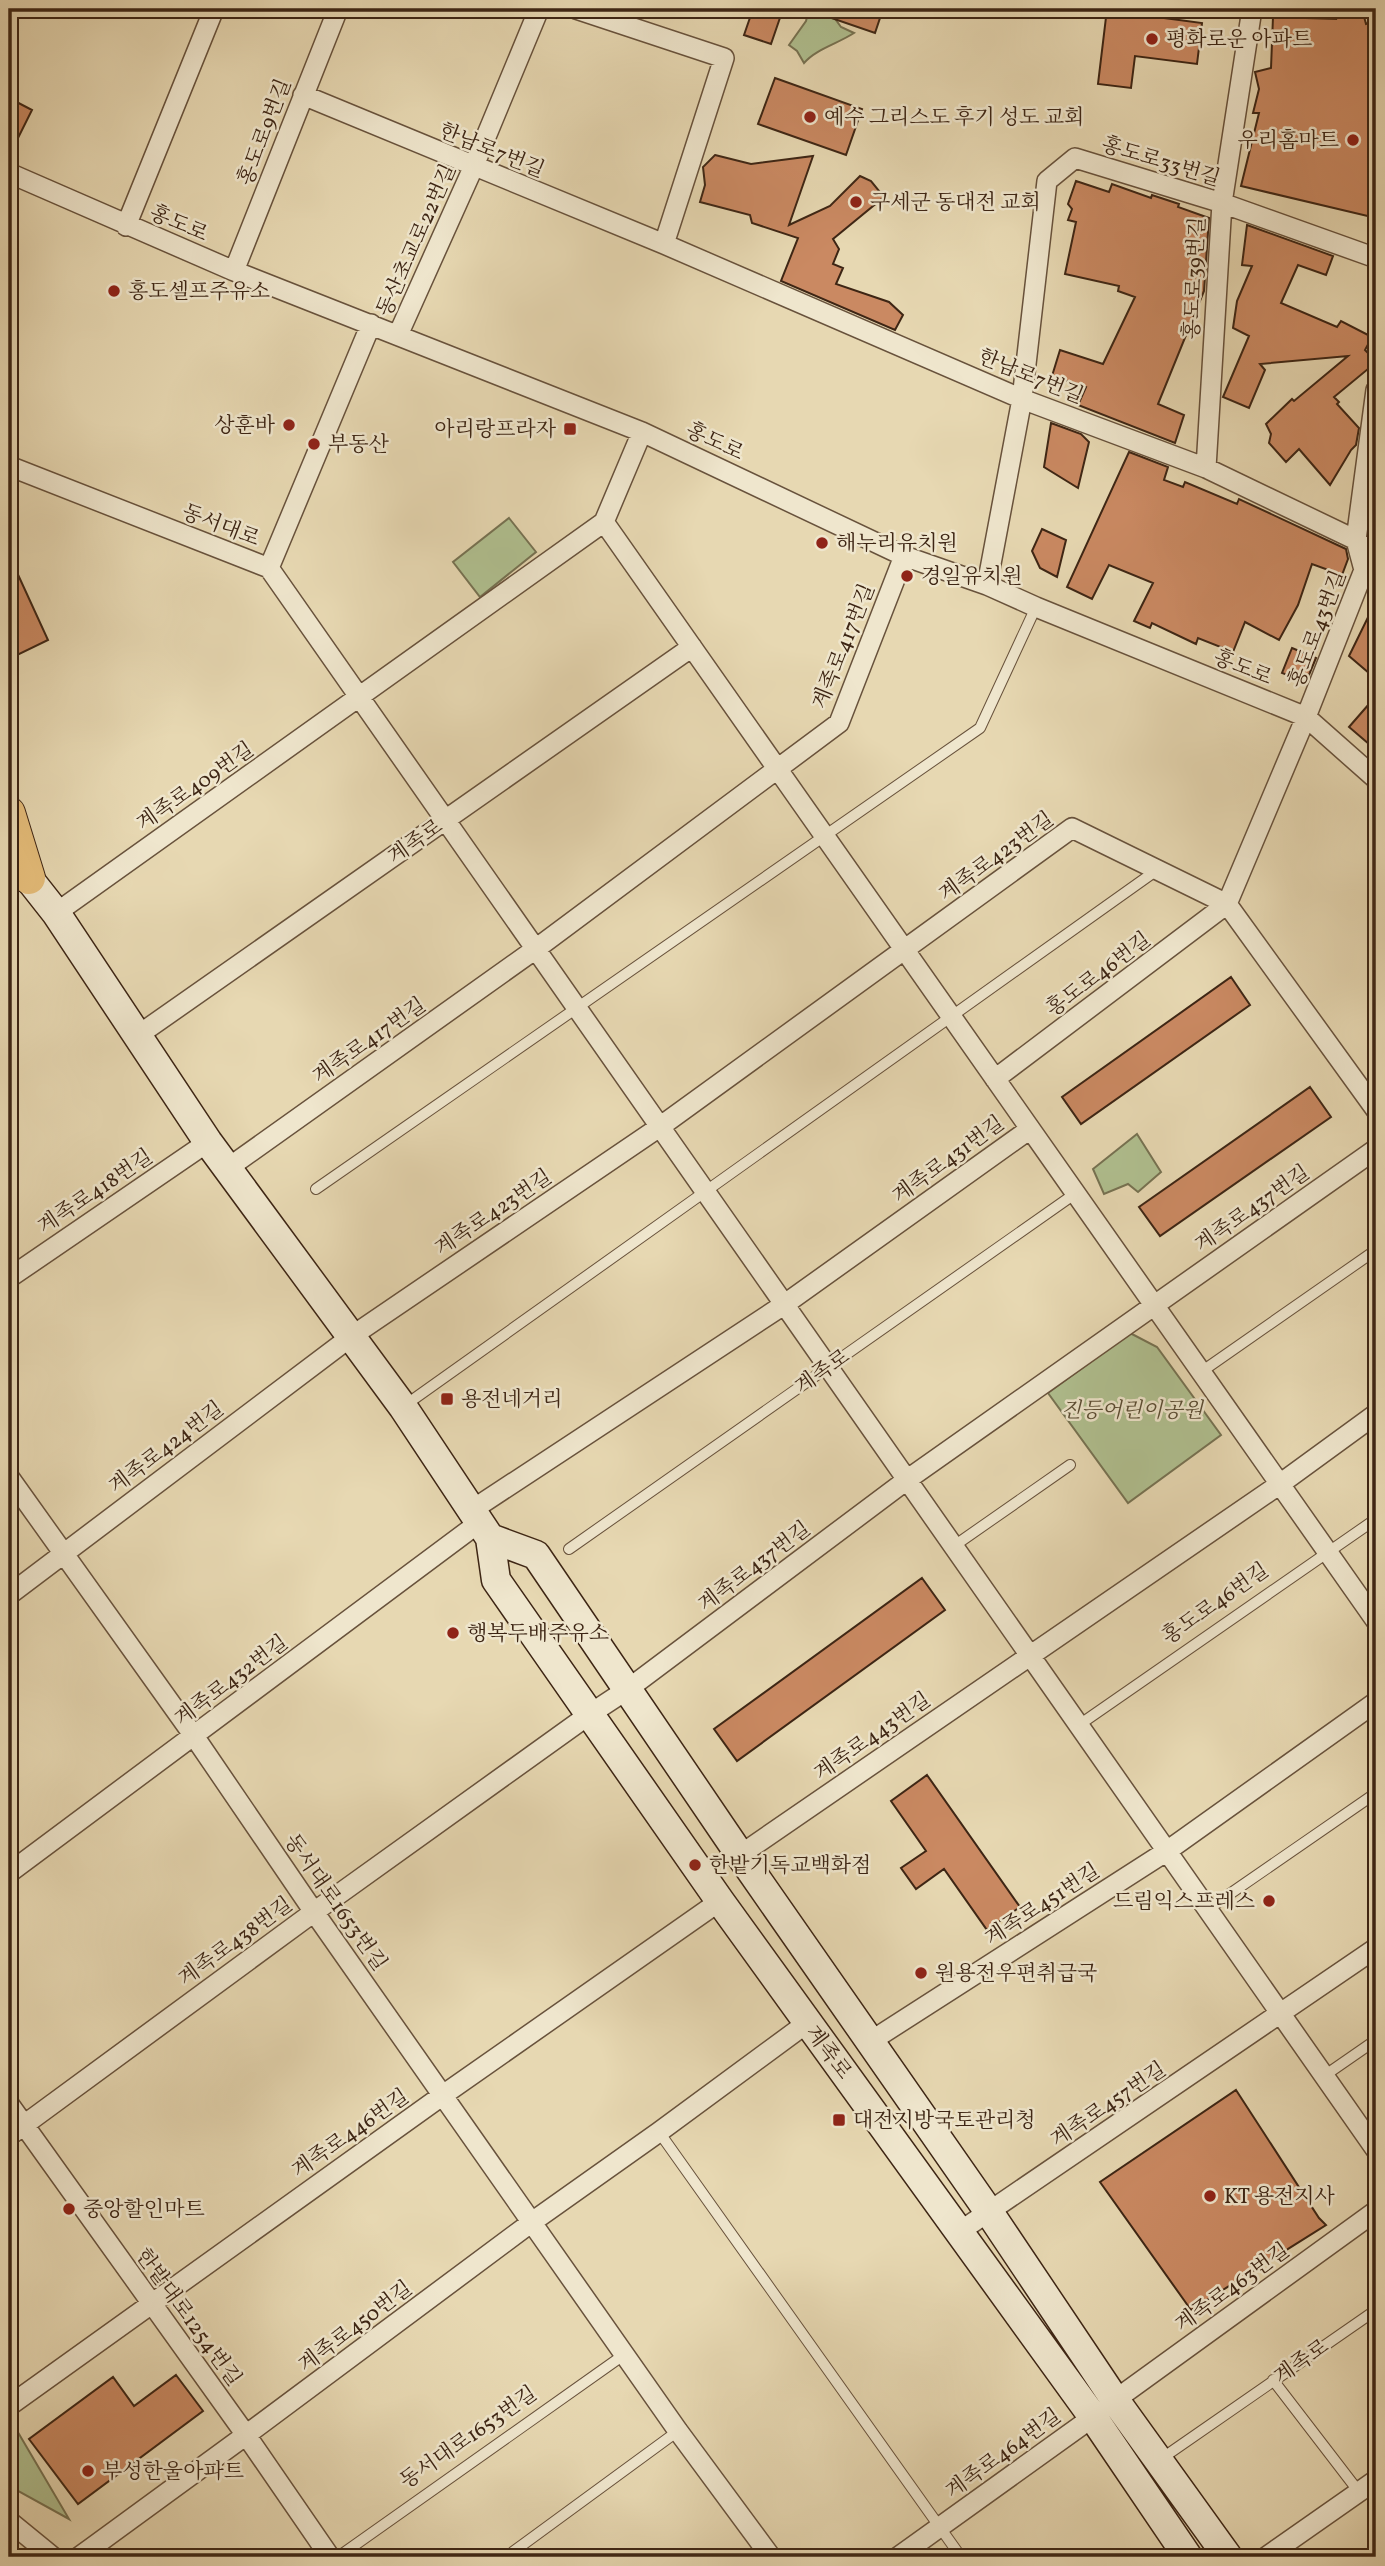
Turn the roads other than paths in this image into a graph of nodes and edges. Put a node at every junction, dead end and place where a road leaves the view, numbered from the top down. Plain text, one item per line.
1 (214, 9) edge
2 (338, 9) edge
3 (539, 9) edge
4 (576, 9) edge
5 (1252, 9) edge
6 (303, 95) junction
7 (473, 168) junction
8 (9, 173) edge
9 (1222, 204) junction
10 (125, 226) junction
11 (664, 244) junction
12 (1376, 258) edge
13 (234, 271) junction
14 (371, 324) junction
15 (398, 335) junction
16 (1376, 390) edge
17 (1022, 399) junction
18 (642, 432) junction
19 (9, 466) edge
20 (1206, 468) junction
21 (604, 522) junction
22 (1356, 540) junction
23 (904, 556) junction
24 (1376, 559) edge
25 (269, 568) junction
26 (987, 585) junction
27 (1036, 607) junction
28 (692, 647) junction
29 (361, 696) junction
30 (1306, 717) junction
31 (777, 769) junction
32 (1376, 779) edge
33 (9, 813) edge
34 (446, 819) junction
35 (824, 836) junction
36 (9, 853) edge
37 (1157, 870) junction
38 (19, 874) edge
39 (1227, 904) junction
40 (56, 913) junction
41 (537, 948) junction
42 (905, 951) junction
43 (578, 1007) junction
44 (951, 1016) junction
45 (138, 1036) junction
46 (995, 1079) junction
47 (1376, 1110) edge
48 (661, 1126) junction
49 (1030, 1129) junction
50 (208, 1142) junction
51 (1376, 1149) edge
52 (228, 1168) junction
53 (316, 1189) dead end
54 (706, 1191) junction
55 (1076, 1194) junction
56 (1376, 1250) edge
57 (9, 1278) edge
58 (785, 1304) junction
59 (1154, 1305) junction
60 (352, 1336) junction
61 (829, 1367) junction
62 (1201, 1372) junction
63 (403, 1407) junction
64 (1376, 1414) edge
65 (1070, 1465) dead end
66 (9, 1477) edge
67 (908, 1479) junction
68 (1280, 1484) junction
69 (1376, 1519) edge
70 (481, 1523) junction
71 (954, 1546) junction
72 (569, 1549) dead end
73 (63, 1553) junction
74 (1328, 1553) junction
75 (9, 1595) edge
76 (1376, 1622) edge
77 (1030, 1654) junction
78 (628, 1689) junction
79 (1376, 1702) edge
80 (590, 1714) junction
81 (1079, 1725) junction
82 (194, 1736) junction
83 (1376, 1793) edge
84 (1167, 1851) junction
85 (740, 1855) junction
86 (9, 1873) edge
87 (720, 1900) junction
88 (1208, 1909) junction
89 (314, 1912) junction
90 (1376, 1948) edge
91 (1281, 2014) junction
92 (807, 2023) junction
93 (1376, 2040) edge
94 (872, 2041) junction
95 (1324, 2076) junction
96 (443, 2095) junction
97 (9, 2104) edge
98 (16, 2130) edge
99 (659, 2132) junction
100 (1376, 2150) edge
101 (1376, 2211) edge
102 (989, 2212) junction
103 (532, 2222) junction
104 (959, 2232) junction
105 (151, 2303) junction
106 (1376, 2309) edge
107 (625, 2354) junction
108 (1273, 2380) junction
109 (9, 2406) edge
110 (1104, 2408) junction
111 (678, 2431) junction
112 (246, 2435) junction
113 (1158, 2461) junction
114 (1376, 2480) edge
115 (1360, 2492) junction
116 (9, 2521) edge
117 (939, 2527) junction
118 (53, 2557) edge
119 (79, 2557) edge
120 (330, 2557) edge
121 (338, 2557) edge
122 (506, 2557) edge
123 (771, 2557) edge
124 (898, 2557) edge
125 (961, 2557) edge
126 (1188, 2557) edge
127 (1228, 2557) edge
128 (1266, 2557) edge

1 - 10 street, 홍도로
2 - 6 street, 홍도로9번길
3 - 7 street, 동산초교로22번길
4 - 11 street
5 - 9 street, 홍도로39번길
6 - 7 street, 한남로7번길
6 - 13 street, 홍도로9번길
7 - 11 street, 한남로7번길
7 - 15 street, 동산초교로22번길
8 - 10 street, 홍도로
9 - 12 street, 홍도로33번길
9 - 17 street, 홍도로33번길
9 - 20 street, 홍도로39번길
10 - 13 street, 홍도로
11 - 17 street, 한남로7번길
13 - 14 street, 홍도로
14 - 15 street, 홍도로
14 - 25 street
15 - 18 street, 홍도로
16 - 22 street, 홍도로43번길
17 - 20 street, 한남로7번길
17 - 26 street, 홍도로33번길
18 - 21 street
18 - 23 street, 홍도로
19 - 25 street, 동서대로
20 - 22 street, 한남로7번길
21 - 28 street
21 - 29 street, 계족로409번길
22 - 24 street, 한남로7번길
22 - 30 street, 홍도로43번길
23 - 26 street, 홍도로
23 - 31 street, 계족로417번길
25 - 29 street, 동서대로
26 - 27 street, 홍도로
27 - 30 street, 홍도로
27 - 35 lane
28 - 31 street
28 - 34 street, 계족로
29 - 34 street
29 - 40 street, 계족로409번길
30 - 32 street, 홍도로
30 - 39 street
31 - 35 street
31 - 41 street, 계족로417번길
33 - 38 main road
34 - 41 street
34 - 45 street, 계족로
35 - 42 street
35 - 43 lane
36 - 38 main road, 계족로
37 - 39 street, 계족로423번길
37 - 42 street, 계족로423번길
37 - 44 lane
38 - 40 main road, 계족로
39 - 46 street, 홍도로46번길
39 - 47 street
40 - 45 main road, 계족로
41 - 43 street
41 - 52 street, 계족로417번길
42 - 44 street
42 - 48 street, 계족로423번길
43 - 48 street
43 - 53 lane
44 - 46 street
44 - 54 lane
45 - 50 main road, 계족로
46 - 49 street
48 - 54 street
48 - 60 street, 계족로423번길
49 - 55 street, 계족로431번길
49 - 58 street, 계족로431번길
50 - 52 main road, 계족로
50 - 57 street, 계족로418번길
51 - 59 street, 계족로437번길
52 - 60 main road, 계족로
54 - 58 street
54 - 63 lane
55 - 59 street, 계족로431번길
55 - 61 lane, 계족로
56 - 62 lane
58 - 61 street
58 - 70 street, 계족로431번길
59 - 62 street
59 - 67 street, 계족로437번길
60 - 63 main road, 계족로
60 - 73 street, 계족로424번길
61 - 67 street
61 - 72 lane, 계족로
62 - 68 street
63 - 70 main road, 계족로
64 - 68 street, 계족로443번길
65 - 71 lane
66 - 73 street, 동서대로1653번길
67 - 71 street
67 - 78 street, 계족로437번길
68 - 74 street
68 - 77 street, 계족로443번길
69 - 74 lane, 홍도로46번길
70 - 78 main road, 계족로
70 - 80 main road, 계족로
70 - 82 street, 계족로432번길
71 - 77 street
73 - 75 street, 계족로424번길
73 - 82 street, 동서대로1653번길
74 - 76 street
74 - 81 lane, 홍도로46번길
77 - 81 street
77 - 85 street, 계족로443번길
78 - 80 street, 계족로438번길
78 - 85 main road, 계족로
79 - 84 street, 계족로451번길
80 - 87 main road, 계족로
80 - 89 street, 계족로438번길
81 - 84 street
82 - 86 street, 계족로432번길
82 - 89 street, 동서대로1653번길
83 - 88 lane
84 - 88 street
84 - 94 street, 계족로451번길
85 - 94 main road, 계족로
87 - 92 main road, 계족로
87 - 96 street, 계족로446번길
88 - 91 street
89 - 96 street, 동서대로1653번길
89 - 98 street, 계족로438번길
90 - 91 street, 계족로457번길
91 - 95 street
91 - 102 street, 계족로457번길
92 - 99 street, 계족로450번길
92 - 104 main road, 계족로
93 - 95 lane
94 - 102 main road, 계족로
95 - 100 street
96 - 103 street, 동서대로1653번길
96 - 105 street, 계족로446번길
97 - 98 street, 한밭대로1254번길
98 - 105 street, 한밭대로1254번길
99 - 103 street, 계족로450번길
99 - 117 lane
101 - 110 street, 계족로463번길
102 - 104 street, 계족로457번길
102 - 110 main road, 계족로
103 - 107 street, 동서대로1653번길
103 - 112 street, 계족로450번길
104 - 110 main road, 계족로
105 - 109 street, 계족로446번길
105 - 112 street, 한밭대로1254번길
106 - 108 lane, 계족로
107 - 111 street, 동서대로1653번길
107 - 121 lane, 동서대로1653번길
108 - 113 lane, 계족로
108 - 115 lane
110 - 113 main road, 계족로
110 - 117 street, 계족로464번길
110 - 126 main road, 계족로
111 - 122 lane
111 - 123 street, 동서대로1653번길
112 - 119 street, 계족로450번길
112 - 120 street, 한밭대로1254번길
113 - 127 main road, 계족로
114 - 115 street
115 - 128 street
116 - 118 street
117 - 124 street, 계족로464번길
117 - 125 lane, 계족로464번길

